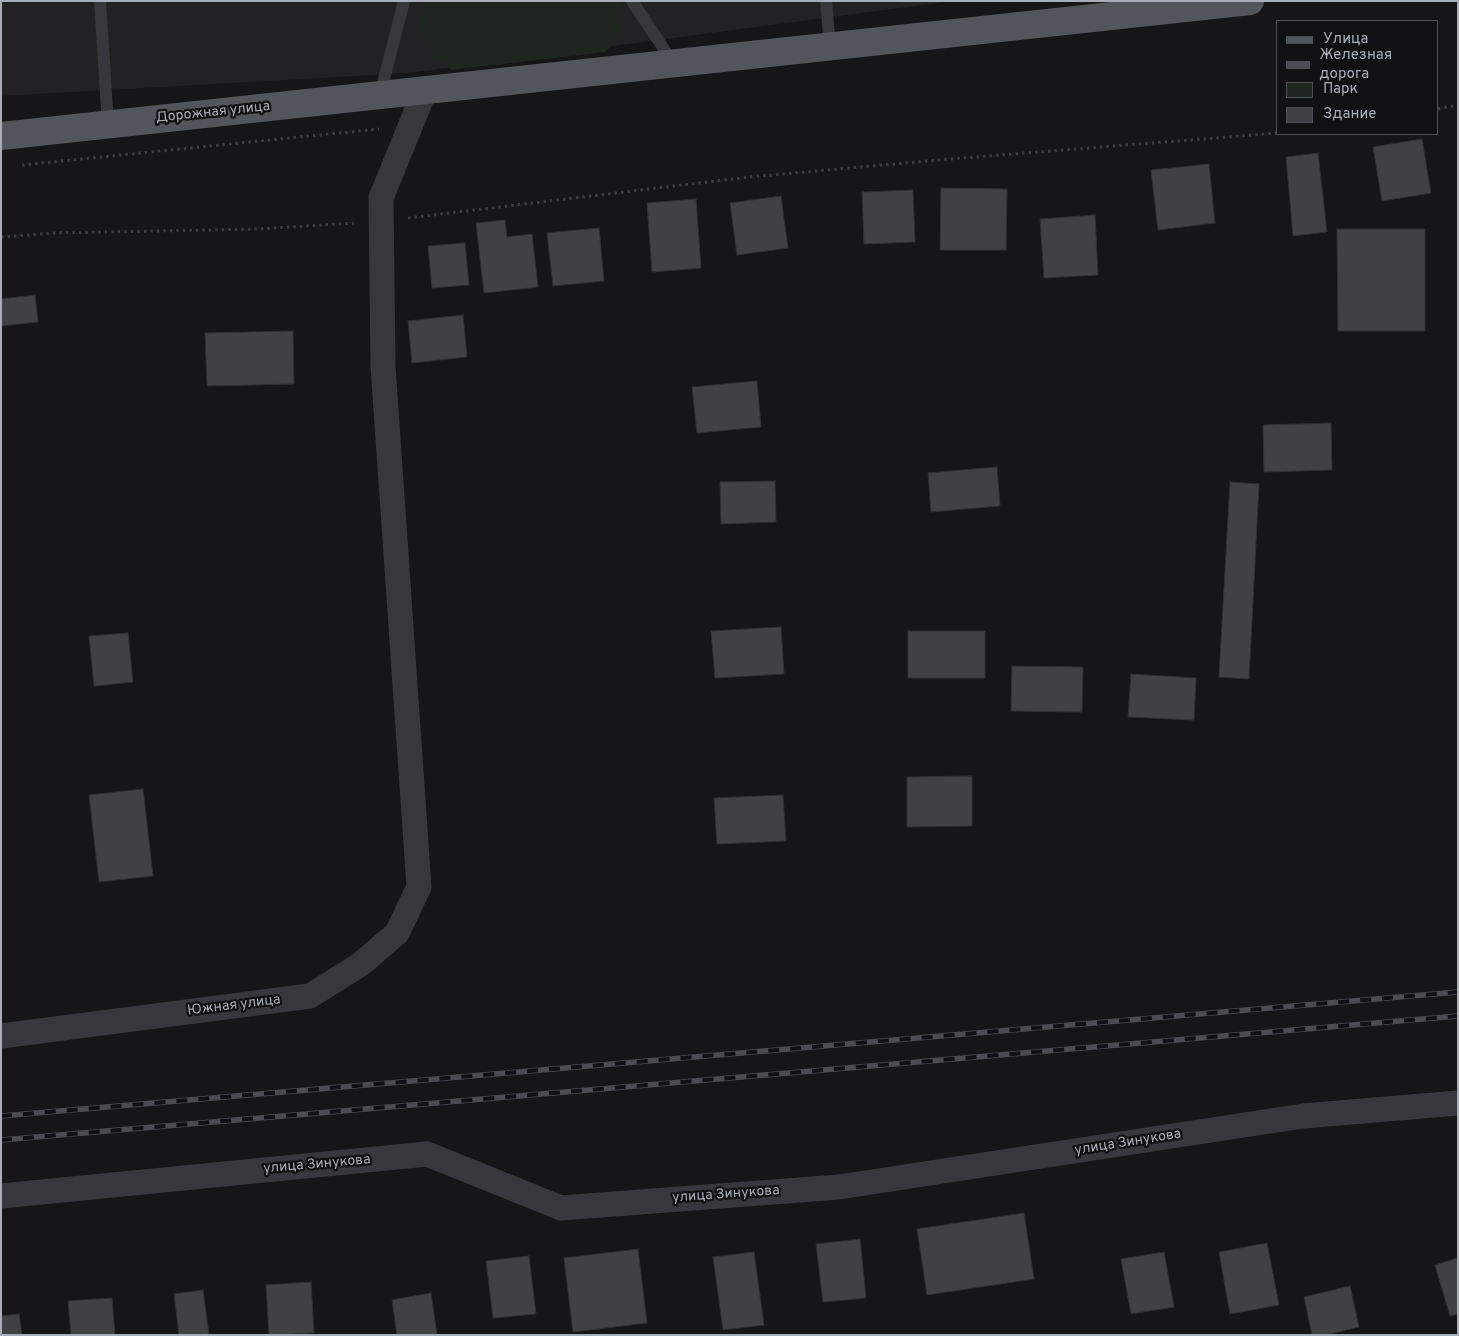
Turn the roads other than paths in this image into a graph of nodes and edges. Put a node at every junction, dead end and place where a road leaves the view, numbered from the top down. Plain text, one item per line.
1 (100, 1) edge
2 (404, 1) edge
3 (632, 1) edge
4 (826, 1) edge
5 (1250, 1) edge
6 (830, 47) junction
7 (674, 64) junction
8 (425, 90) junction
9 (380, 95) junction
10 (108, 125) junction
11 (1, 136) edge
12 (1, 1036) edge
13 (1458, 1103) edge
14 (1, 1196) edge

1 - 10 lane
2 - 9 lane
3 - 7 lane
4 - 6 lane
5 - 6 main road, Дорожная улица
6 - 7 main road, Дорожная улица
7 - 8 main road, Дорожная улица
8 - 9 main road, Дорожная улица
8 - 12 street, Южная улица
9 - 10 main road, Дорожная улица
10 - 11 main road, Дорожная улица
13 - 14 street, улица Зинукова

